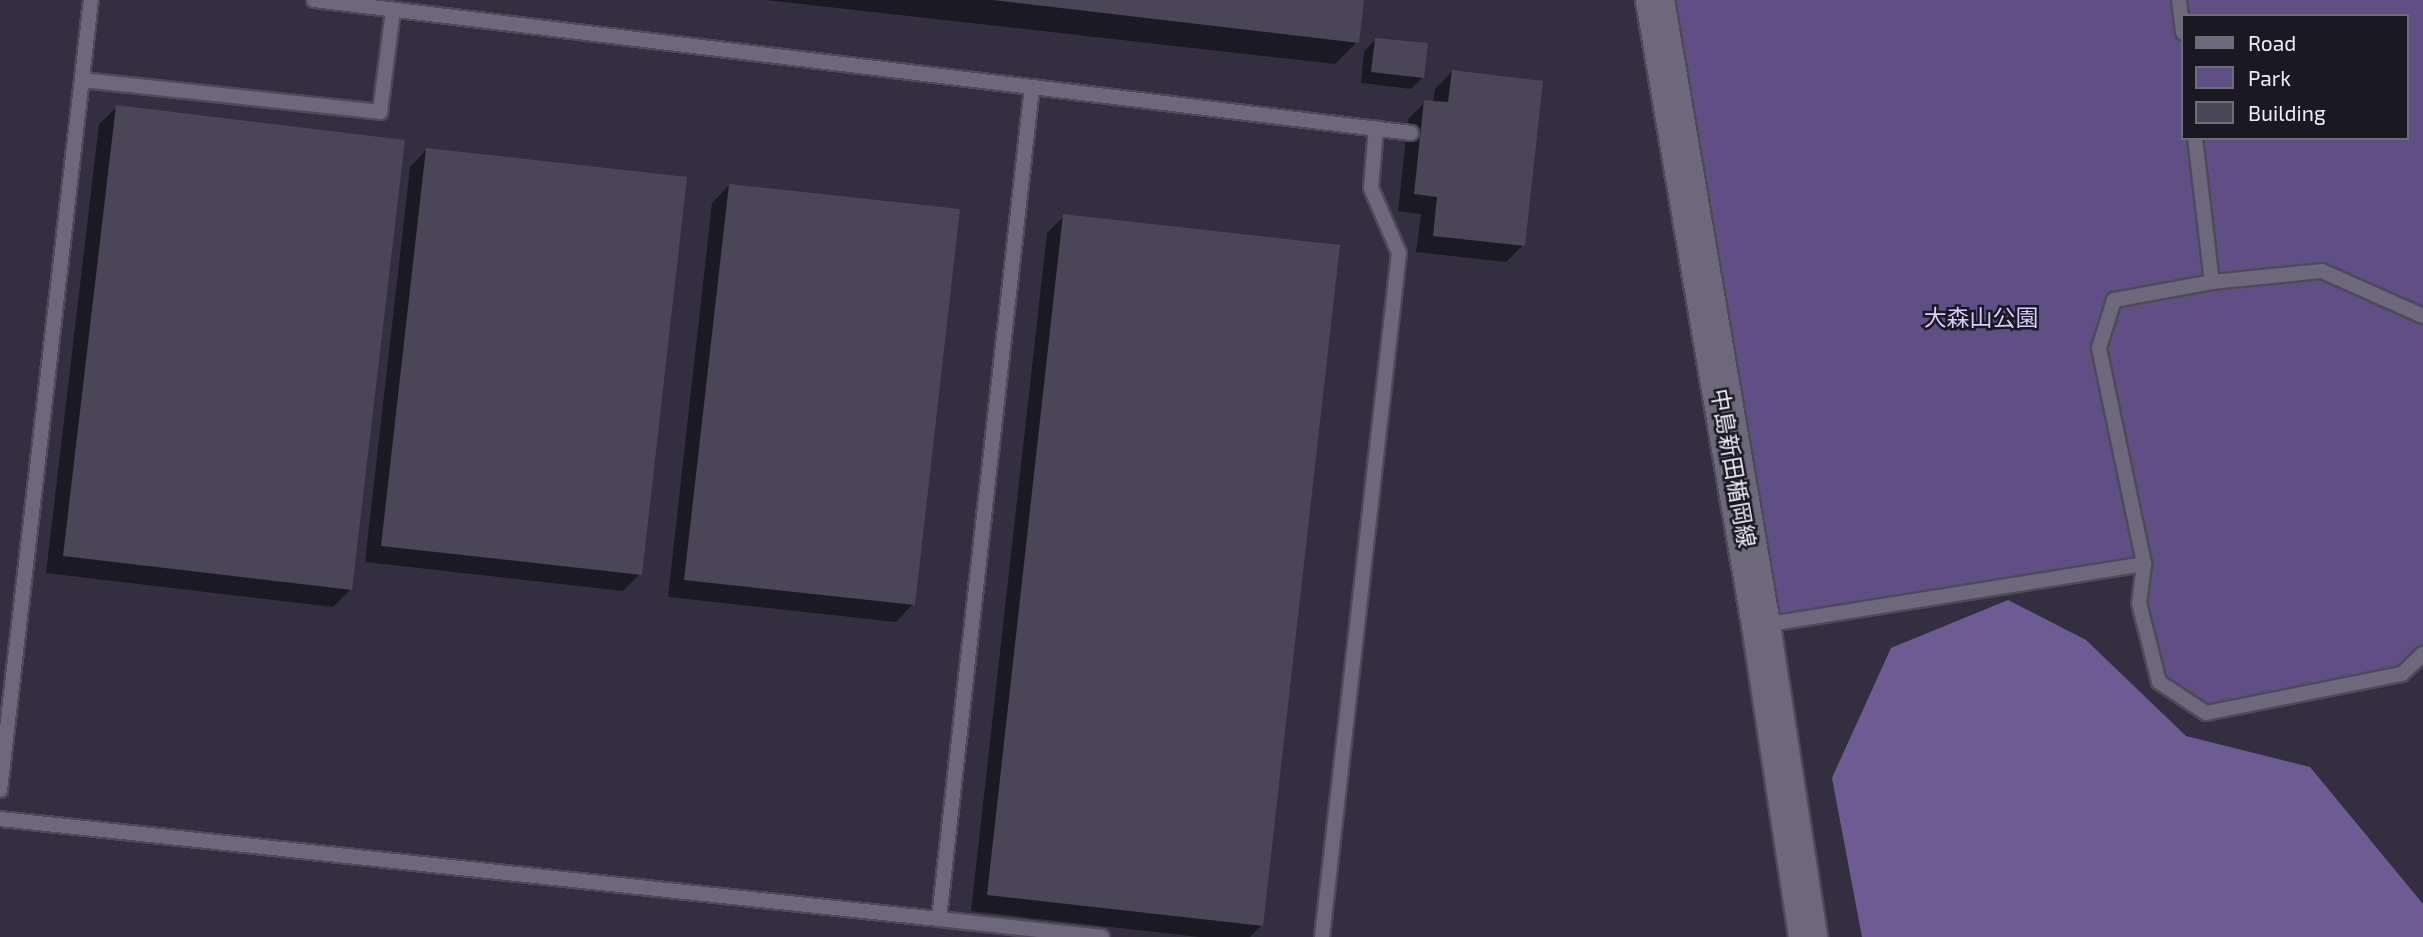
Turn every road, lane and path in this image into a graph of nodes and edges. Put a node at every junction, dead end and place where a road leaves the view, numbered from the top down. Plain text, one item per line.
1 (91, 0) edge
2 (314, 0) edge
3 (1655, 0) edge
4 (2179, 0) edge
5 (393, 10) junction
6 (2182, 25) edge
7 (82, 80) junction
8 (1032, 87) junction
9 (1376, 128) junction
10 (1411, 133) dead end
11 (2196, 140) edge
12 (2212, 282) junction
13 (2423, 316) edge
14 (2144, 564) junction
15 (1761, 625) junction
16 (2423, 654) edge
17 (0, 790) edge
18 (0, 819) edge
19 (939, 919) junction
20 (1102, 937) edge
21 (1322, 937) edge
22 (1808, 937) edge

1 - 7 lane
2 - 5 lane
3 - 15 main road, 中島新田楯岡線
4 - 6 lane
5 - 7 lane
5 - 8 lane
7 - 17 lane
8 - 9 lane
8 - 19 lane
9 - 10 lane
9 - 21 lane
11 - 12 lane
12 - 13 lane
12 - 14 lane
14 - 15 lane
14 - 16 lane
15 - 22 main road, 中島新田楯岡線
18 - 19 lane
19 - 20 lane

